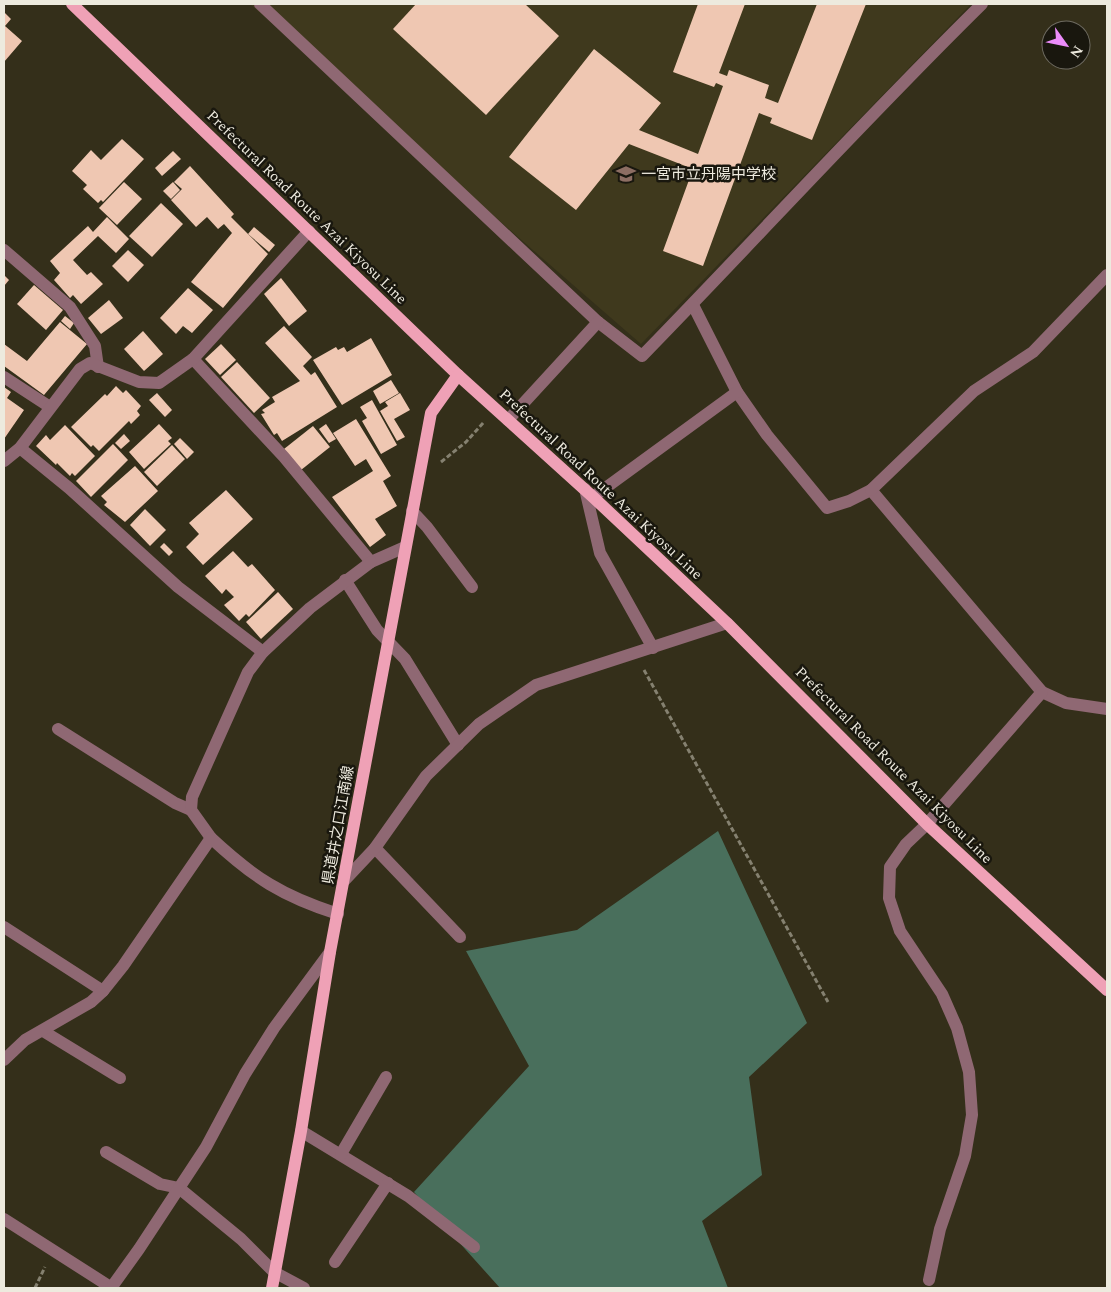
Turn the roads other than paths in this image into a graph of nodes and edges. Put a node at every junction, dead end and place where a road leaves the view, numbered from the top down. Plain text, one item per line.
1 (72, 4) edge
2 (260, 4) edge
3 (982, 4) edge
4 (309, 231) junction
5 (4, 250) edge
6 (1107, 275) edge
7 (693, 304) junction
8 (598, 322) junction
9 (193, 359) junction
10 (98, 367) junction
11 (458, 375) junction
12 (4, 377) edge
13 (737, 392) junction
14 (50, 407) junction
15 (508, 420) junction
16 (20, 448) junction
17 (4, 461) edge
18 (871, 490) junction
19 (589, 493) junction
20 (412, 511) junction
21 (405, 547) junction
22 (372, 562) junction
23 (345, 580) junction
24 (472, 587) dead end
25 (727, 623) junction
26 (388, 639) junction
27 (654, 648) junction
28 (262, 652) junction
29 (1042, 692) junction
30 (1107, 709) edge
31 (58, 729) dead end
32 (458, 745) junction
33 (191, 810) junction
34 (928, 824) junction
35 (211, 838) junction
36 (375, 848) junction
37 (344, 881) junction
38 (338, 914) junction
39 (4, 927) edge
40 (460, 937) dead end
41 (330, 952) junction
42 (1107, 990) edge
43 (103, 991) junction
44 (42, 1031) junction
45 (4, 1060) edge
46 (386, 1076) dead end
47 (120, 1078) dead end
48 (301, 1131) junction
49 (106, 1152) dead end
50 (341, 1154) junction
51 (388, 1183) junction
52 (179, 1188) junction
53 (4, 1219) edge
54 (474, 1247) dead end
55 (335, 1262) dead end
56 (274, 1272) junction
57 (928, 1280) dead end
58 (112, 1288) edge
59 (264, 1288) edge
60 (272, 1288) edge
61 (304, 1288) edge

1 - 4 main road, Prefectural Road Route Azai Kiyosu Line
2 - 8 street
3 - 7 street
4 - 9 street
4 - 11 main road, Prefectural Road Route Azai Kiyosu Line
5 - 10 street
6 - 18 street
7 - 8 street
7 - 13 street
8 - 15 street
9 - 10 street
9 - 22 street
10 - 14 street
11 - 15 main road, Prefectural Road Route Azai Kiyosu Line
11 - 20 main road, 県道井之口江南線
12 - 14 street
13 - 18 street
13 - 19 street
14 - 16 street
15 - 19 main road, Prefectural Road Route Azai Kiyosu Line
16 - 17 street
16 - 28 street
18 - 29 street
19 - 25 main road, Prefectural Road Route Azai Kiyosu Line
19 - 27 street
20 - 21 main road, 県道井之口江南線
20 - 24 street
21 - 22 street
21 - 26 main road, 県道井之口江南線
22 - 23 street
23 - 26 street
23 - 28 street
25 - 27 street
25 - 34 main road, Prefectural Road Route Azai Kiyosu Line
26 - 32 street
26 - 37 main road, 県道井之口江南線
27 - 32 street
28 - 33 street
29 - 30 street
29 - 34 street
31 - 33 street
32 - 36 street
33 - 35 street
34 - 42 main road, Prefectural Road Route Azai Kiyosu Line
34 - 57 street
35 - 38 street
35 - 43 street
36 - 37 street
36 - 40 street
37 - 38 main road, 県道井之口江南線
38 - 41 main road, 県道井之口江南線
39 - 43 street
41 - 48 main road, 県道井之口江南線
41 - 52 street
43 - 44 street
44 - 45 street
44 - 47 street
46 - 50 street
48 - 50 street
48 - 56 main road, 県道井之口江南線
49 - 52 street
50 - 51 street
51 - 54 street
51 - 55 street
52 - 56 street
52 - 58 street
53 - 58 street
56 - 59 street
56 - 60 main road, 県道井之口江南線
56 - 61 street

